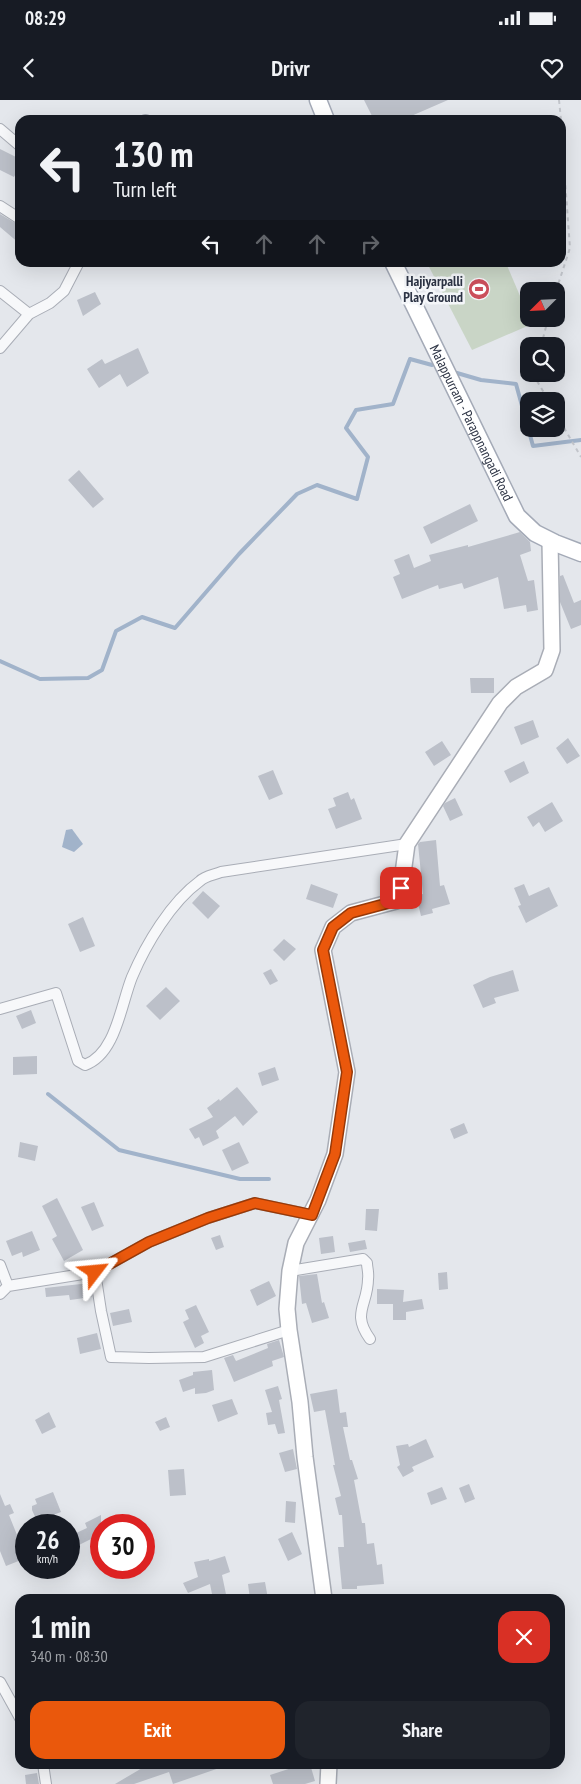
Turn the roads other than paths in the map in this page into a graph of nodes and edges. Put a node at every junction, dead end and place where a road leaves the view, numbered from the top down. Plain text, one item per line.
1 (318, 100) edge
2 (323, 115) edge
3 (0, 129) edge
4 (15, 142) edge
5 (0, 206) edge
6 (15, 216) edge
7 (76, 267) edge
8 (395, 267) edge
9 (0, 291) edge
10 (29, 314) junction
11 (0, 348) edge
12 (550, 541) junction
13 (581, 553) edge
14 (408, 844) junction
15 (0, 1009) edge
16 (312, 1215) junction
17 (0, 1265) edge
18 (290, 1271) junction
19 (95, 1272) junction
20 (8, 1286) junction
21 (0, 1294) edge
22 (289, 1330) junction
23 (370, 1339) dead end
24 (323, 1594) edge
25 (0, 1682) edge
26 (15, 1709) edge
27 (44, 1769) edge
28 (330, 1769) edge
29 (46, 1784) edge
30 (328, 1784) edge

1 - 2 main road
3 - 4 street
5 - 6 street
7 - 10 street
8 - 12 main road, Malappurram - Parappnangadi Road
9 - 10 street
10 - 11 street
12 - 13 main road, Malappurram - Parappnangadi Road
12 - 14 main road
14 - 15 street
14 - 16 main road
16 - 18 main road
16 - 19 street
17 - 20 street
18 - 22 main road
18 - 23 street
19 - 20 street
19 - 22 street
20 - 21 street
22 - 24 main road
25 - 26 street
27 - 29 street
28 - 30 main road

